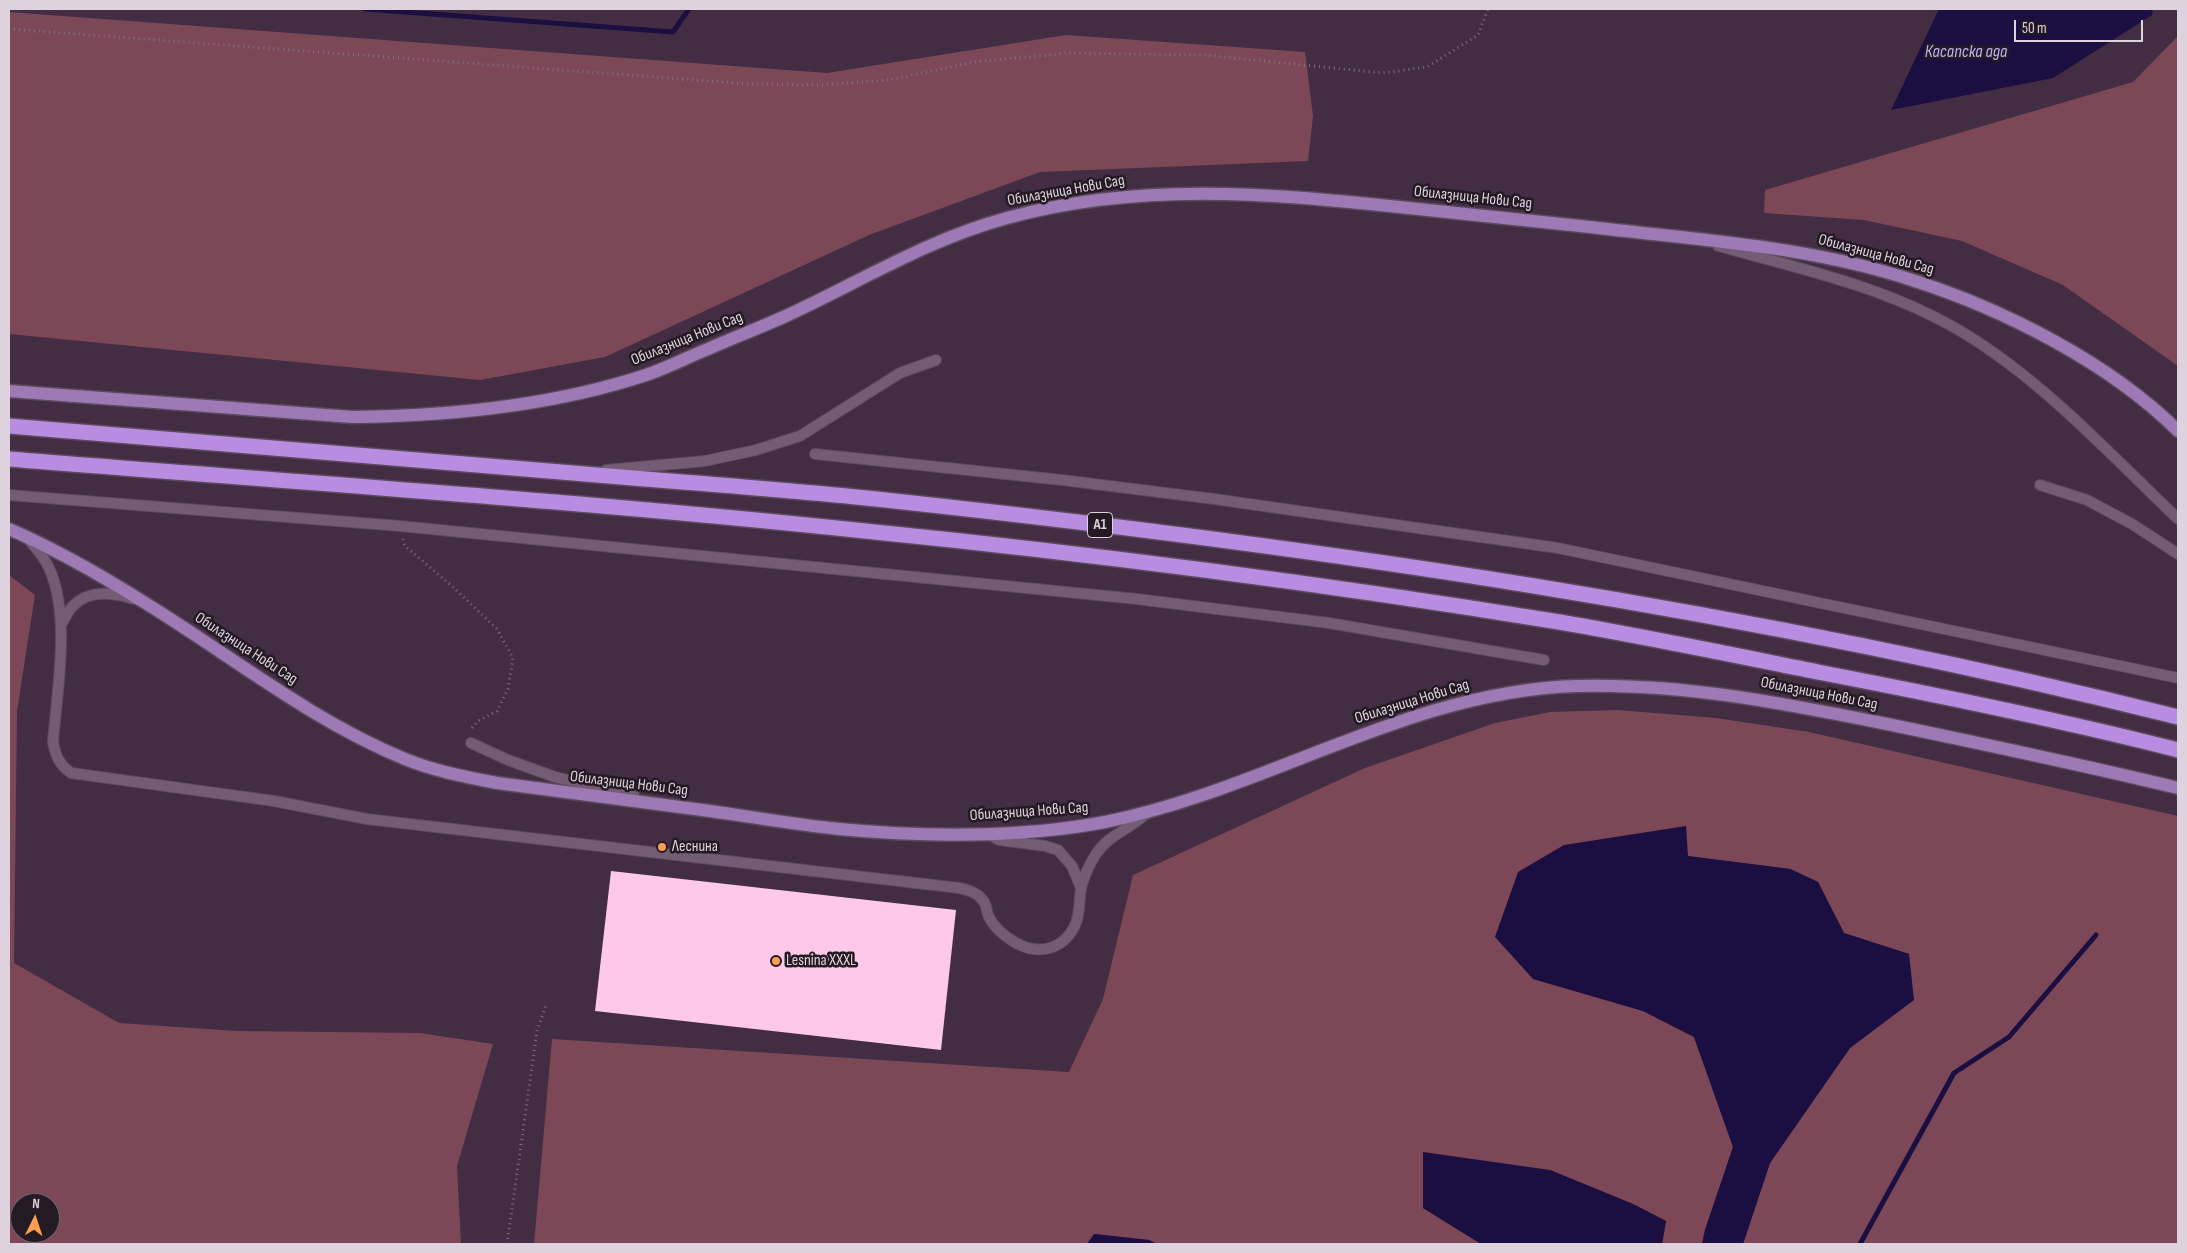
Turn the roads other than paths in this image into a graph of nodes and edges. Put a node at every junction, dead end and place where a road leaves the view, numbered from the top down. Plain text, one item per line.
1 (1695, 239) junction
2 (936, 360) dead end
3 (9, 391) edge
4 (9, 426) edge
5 (2178, 430) edge
6 (815, 454) dead end
7 (9, 459) edge
8 (581, 473) junction
9 (2040, 485) dead end
10 (9, 495) edge
11 (2178, 519) edge
12 (9, 529) edge
13 (25, 536) junction
14 (2178, 554) edge
15 (144, 601) junction
16 (61, 624) junction
17 (1544, 660) dead end
18 (2178, 678) edge
19 (2178, 717) edge
20 (471, 743) road end
21 (2178, 750) edge
22 (2178, 788) edge
23 (698, 809) junction
24 (1149, 812) junction
25 (987, 833) junction
26 (1081, 888) junction

1 - 3 main road, Обилазница Нови Сад
1 - 5 main road, Обилазница Нови Сад
1 - 11 lane
2 - 8 lane
4 - 8 highway, A1
6 - 18 lane
7 - 21 highway, A1
8 - 19 highway, A1
9 - 14 lane
10 - 17 lane
12 - 13 main road, Обилазница Нови Сад
13 - 15 main road, Обилазница Нови Сад
13 - 16 lane
15 - 16 lane
15 - 23 main road, Обилазница Нови Сад
16 - 26 lane
20 - 23 lane
22 - 24 main road, Обилазница Нови Сад
23 - 25 main road, Обилазница Нови Сад
24 - 25 main road, Обилазница Нови Сад
24 - 26 lane
25 - 26 lane

